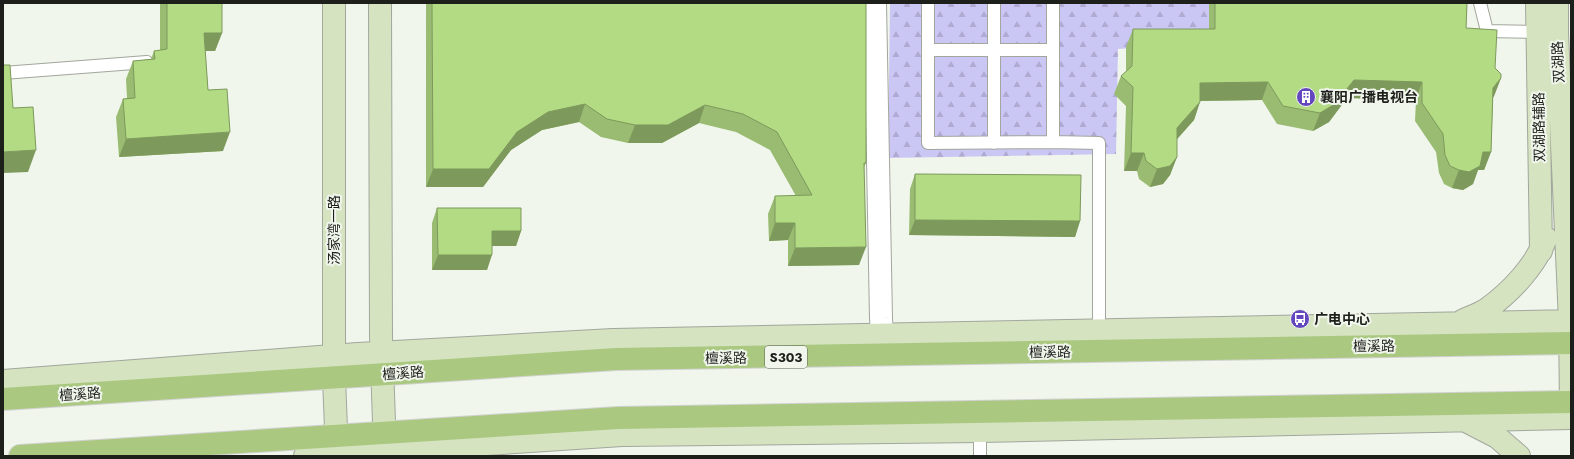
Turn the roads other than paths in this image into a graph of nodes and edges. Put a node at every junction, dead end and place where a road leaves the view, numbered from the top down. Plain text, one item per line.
1 (334, 3) edge
2 (380, 3) edge
3 (875, 3) edge
4 (928, 3) edge
5 (994, 3) edge
6 (1053, 3) edge
7 (1480, 3) edge
8 (1537, 3) edge
9 (1557, 3) edge
10 (1547, 32) junction
11 (928, 50) junction
12 (994, 50) junction
13 (1053, 50) junction
14 (152, 62) edge
15 (3, 74) edge
16 (1052, 142) junction
17 (994, 143) junction
18 (1564, 190) junction
19 (1542, 251) junction
20 (1570, 321) edge
21 (1458, 323) junction
22 (1099, 330) junction
23 (1571, 343) edge
24 (883, 344) junction
25 (383, 352) junction
26 (334, 356) junction
27 (384, 375) junction
28 (334, 378) junction
29 (3, 381) edge
30 (3, 399) edge
31 (1571, 402) edge
32 (1571, 409) edge
33 (1571, 418) edge
34 (1465, 420) junction
35 (980, 421) junction
36 (385, 446) edge
37 (337, 448) edge
38 (20, 456) edge
39 (306, 456) edge
40 (980, 456) edge
41 (1519, 456) edge

1 - 26 street, 汤家湾一路
2 - 25 street
3 - 24 street
4 - 11 lane
5 - 12 lane
6 - 13 lane
7 - 10 lane
8 - 10 street, 双湖路辅路
9 - 10 street, 双湖路
10 - 18 street, 双湖路
10 - 19 street, 双湖路辅路
11 - 12 lane
11 - 17 lane
12 - 13 lane
12 - 17 lane
13 - 16 lane
14 - 15 lane
16 - 17 lane
16 - 22 lane
18 - 19 street
18 - 20 street, 双湖路
19 - 21 street
20 - 21 street
20 - 23 street, 双湖路
21 - 22 street
22 - 24 street
23 - 24 main road, 檀溪路 / S303
23 - 31 street, 双湖路
24 - 25 street
24 - 27 main road, 檀溪路 / S303
25 - 26 street
25 - 27 street
26 - 28 street, 汤家湾一路
26 - 29 street
27 - 28 main road, 檀溪路 / S303
27 - 36 street
28 - 30 main road, 檀溪路 / S303
28 - 37 street, 汤家湾一路
31 - 32 street, 双湖路
31 - 35 main road
33 - 34 street
34 - 35 street
34 - 41 street
35 - 36 main road
35 - 40 lane
36 - 37 main road
37 - 38 main road
37 - 39 street

